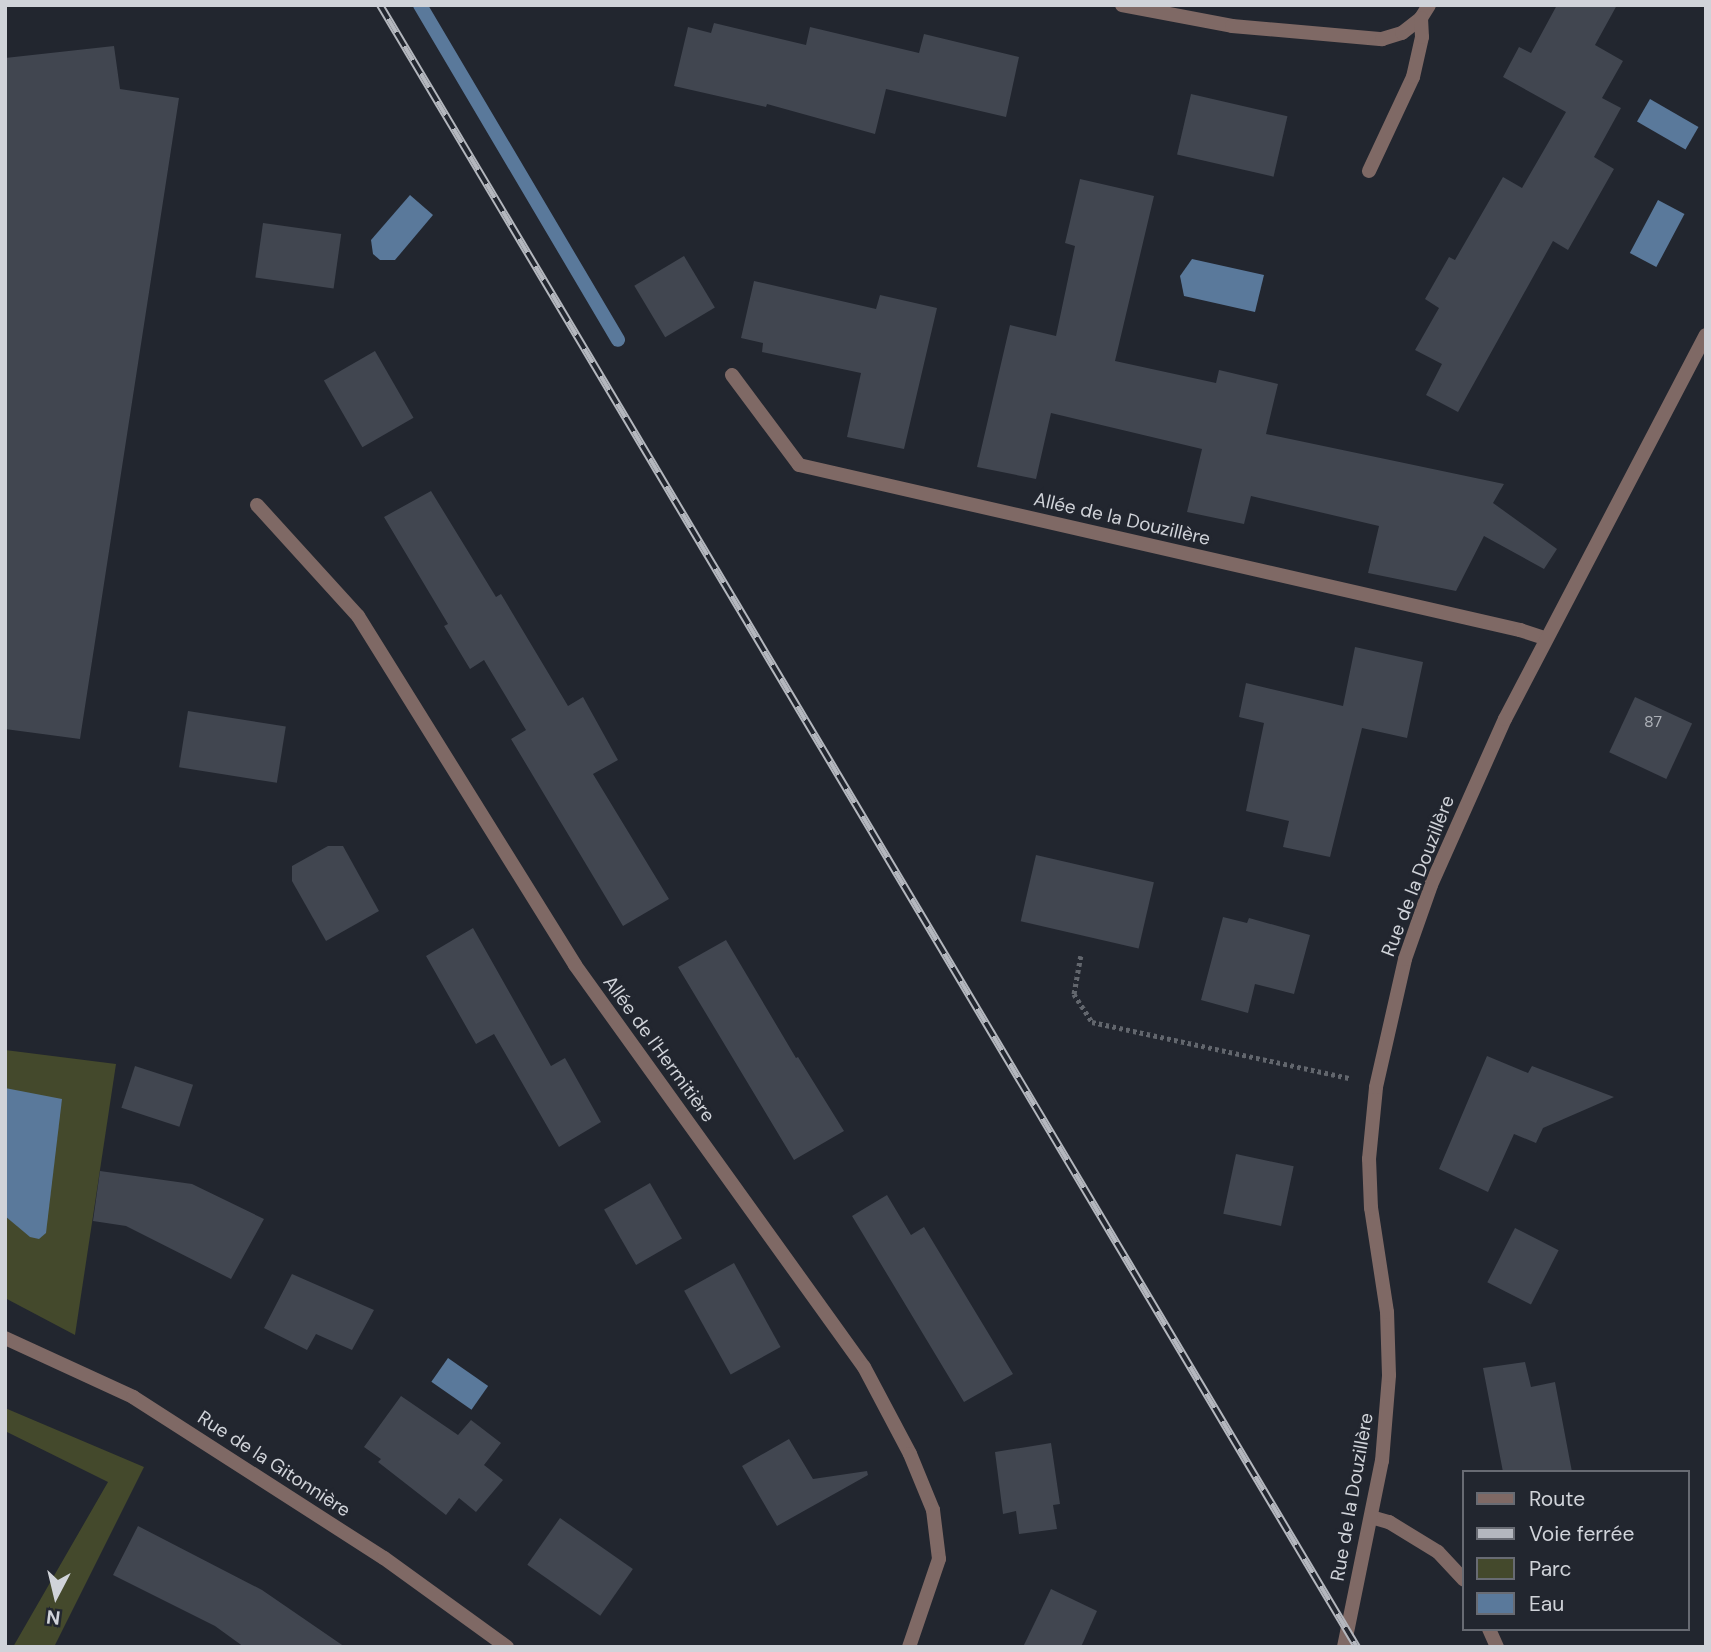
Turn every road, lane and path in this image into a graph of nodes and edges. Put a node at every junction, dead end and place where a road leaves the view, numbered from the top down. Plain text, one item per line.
1 (1122, 5) edge
2 (1429, 5) edge
3 (1421, 18) junction
4 (1369, 171) dead end
5 (1706, 334) edge
6 (732, 375) dead end
7 (257, 505) dead end
8 (1545, 638) junction
9 (1082, 956) dead end
10 (1376, 1087) junction
11 (5, 1338) edge
12 (1371, 1517) junction
13 (1462, 1578) edge
14 (1490, 1631) edge
15 (507, 1647) edge
16 (909, 1647) edge
17 (1344, 1647) edge
18 (1497, 1647) edge

1 - 3 street
2 - 3 street
3 - 4 street
5 - 8 street, Rue de la Douzillère
6 - 8 street, Allée de la Douzillère
7 - 16 street, Allée de l'Hermitière
8 - 10 street, Rue de la Douzillère
9 - 10 path
10 - 12 street, Rue de la Douzillère
11 - 15 street, Rue de la Gitonnière
12 - 13 street
12 - 17 street, Rue de la Douzillère
14 - 18 street

